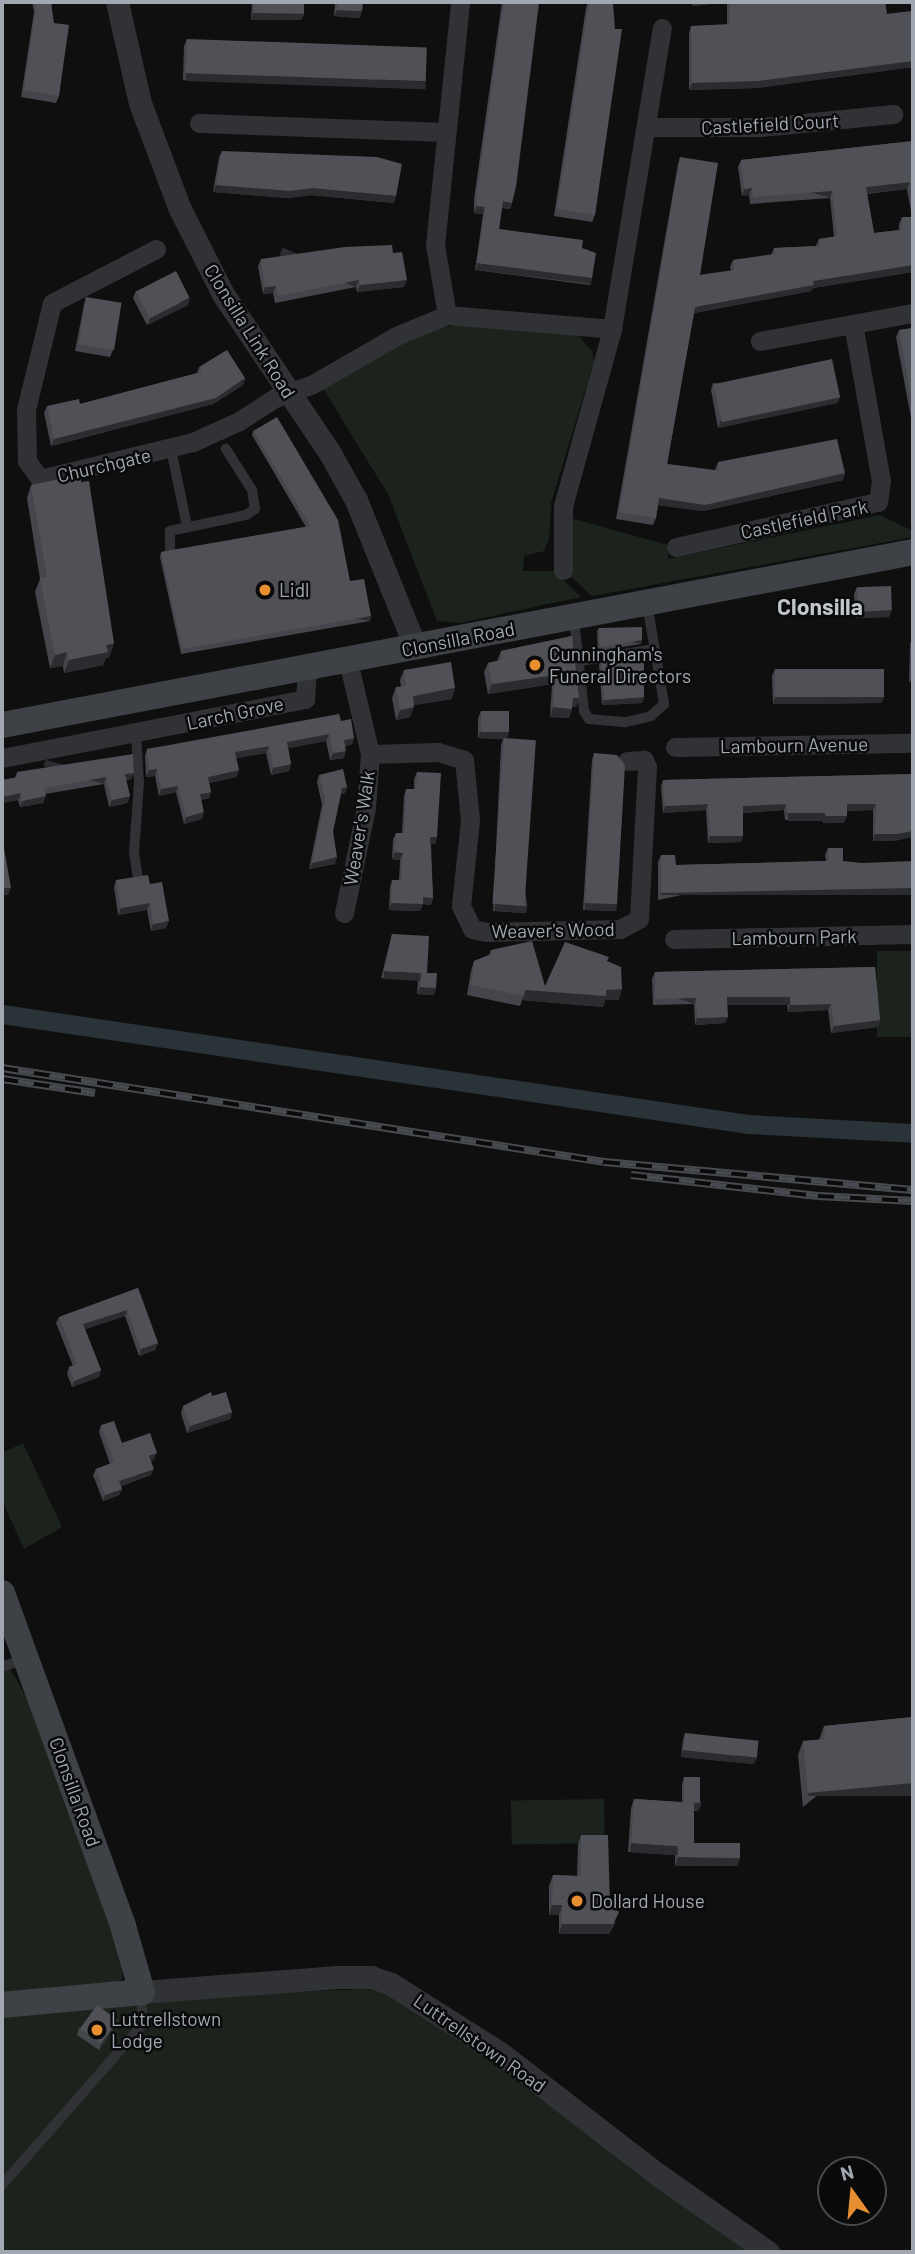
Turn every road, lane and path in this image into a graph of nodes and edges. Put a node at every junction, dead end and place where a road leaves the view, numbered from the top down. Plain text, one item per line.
1 (117, 2) edge
2 (460, 2) edge
3 (662, 28) dead end
4 (893, 114) dead end
5 (199, 123) dead end
6 (646, 127) junction
7 (444, 132) junction
8 (156, 249) dead end
9 (913, 313) edge
10 (447, 315) junction
11 (853, 324) junction
12 (612, 329) junction
13 (761, 341) dead end
14 (289, 393) junction
15 (170, 449) junction
16 (226, 449) dead end
17 (187, 526) junction
18 (676, 547) dead end
19 (170, 550) edge
20 (913, 552) edge
21 (564, 570) dead end
22 (647, 602) junction
23 (573, 616) junction
24 (415, 646) junction
25 (655, 649) junction
26 (348, 661) junction
27 (580, 661) junction
28 (307, 669) junction
29 (129, 702) junction
30 (2, 725) edge
31 (136, 734) junction
32 (913, 743) edge
33 (675, 747) dead end
34 (370, 754) junction
35 (2, 758) edge
36 (627, 761) dead end
37 (138, 878) edge
38 (344, 913) dead end
39 (913, 934) edge
40 (674, 939) dead end
41 (2, 1593) edge
42 (14, 1663) edge
43 (142, 1992) junction
44 (2, 2005) edge
45 (2, 2186) edge
46 (768, 2252) edge

1 - 14 street, Clonsilla Link Road
2 - 7 street
3 - 6 street
4 - 6 street, Castlefield Court
5 - 7 street
6 - 12 street
7 - 10 street
8 - 15 street, Churchgate
9 - 11 street
10 - 12 street
10 - 14 street
11 - 13 street
11 - 18 street, Castlefield Park
12 - 21 street
14 - 15 street, Churchgate
14 - 24 street, Clonsilla Link Road
15 - 17 lane
16 - 17 lane
17 - 19 lane
20 - 22 main road, Clonsilla Road
22 - 23 main road, Clonsilla Road
22 - 25 lane
23 - 24 main road, Clonsilla Road
23 - 27 lane
24 - 26 main road, Clonsilla Road
25 - 27 lane
25 - 27 lane
26 - 28 main road, Clonsilla Road
26 - 34 street, Weaver's Walk
28 - 29 main road, Clonsilla Road
28 - 31 street, Larch Grove
29 - 30 main road, Clonsilla Road
29 - 31 street
31 - 35 street, Larch Grove
31 - 37 lane
32 - 33 street, Lambourn Avenue
34 - 36 street, Weaver's Wood
34 - 38 street, Weaver's Walk
39 - 40 street, Lambourn Park
41 - 42 main road, Clonsilla Road
42 - 43 main road, Clonsilla Road
43 - 44 main road
43 - 45 lane
43 - 46 street, Luttrellstown Road

